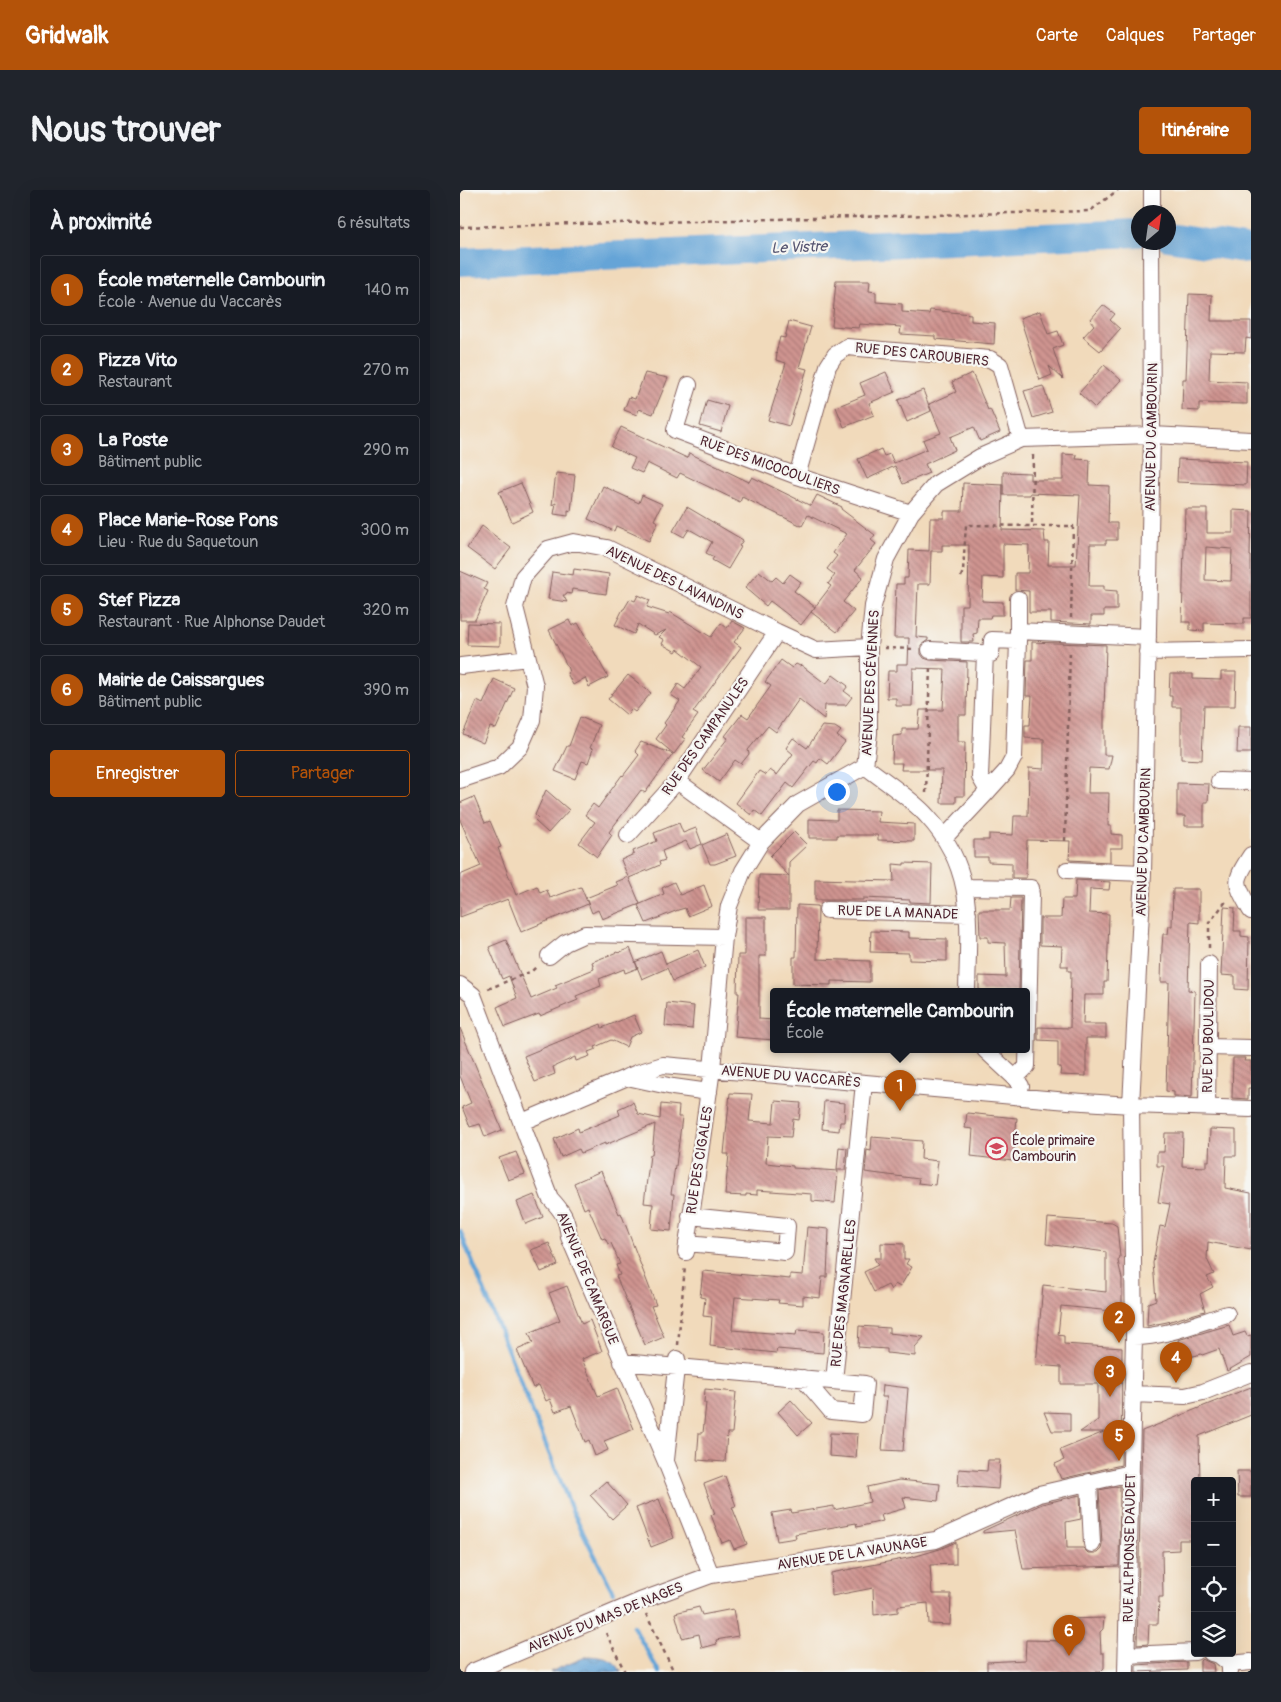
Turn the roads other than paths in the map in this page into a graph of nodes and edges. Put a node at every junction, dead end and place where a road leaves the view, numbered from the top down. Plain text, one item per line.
1 (1152, 190) edge
2 (1152, 205) edge
3 (1151, 250) edge
4 (689, 385) dead end
5 (1152, 435) junction
6 (1021, 439) junction
7 (1251, 440) edge
8 (797, 476) junction
9 (910, 513) junction
10 (1018, 599) dead end
11 (777, 632) junction
12 (1018, 636) junction
13 (1148, 645) junction
14 (870, 647) junction
15 (930, 650) road end
16 (1251, 650) edge
17 (985, 654) junction
18 (528, 658) junction
19 (461, 666) edge
20 (865, 766) junction
21 (460, 780) edge
22 (677, 781) junction
23 (1219, 781) dead end
24 (1251, 782) edge
25 (988, 791) junction
26 (628, 835) dead end
27 (945, 837) junction
28 (761, 842) junction
29 (1251, 855) edge
30 (1068, 870) dead end
31 (1143, 874) junction
32 (965, 887) junction
33 (827, 910) dead end
34 (1251, 911) edge
35 (968, 914) junction
36 (724, 937) junction
37 (549, 956) road end
38 (1209, 964) road end
39 (967, 988) edge
40 (1028, 988) edge
41 (466, 990) edge
42 (1208, 1047) junction
43 (1251, 1048) edge
44 (988, 1053) edge
45 (1026, 1053) edge
46 (712, 1069) junction
47 (628, 1077) junction
48 (1015, 1078) junction
49 (864, 1083) junction
50 (709, 1092) junction
51 (1020, 1096) junction
52 (1131, 1105) junction
53 (1207, 1107) junction
54 (1251, 1109) edge
55 (522, 1122) junction
56 (690, 1216) junction
57 (1227, 1314) dead end
58 (1134, 1337) junction
59 (622, 1362) junction
60 (677, 1362) junction
61 (1251, 1373) edge
62 (802, 1378) junction
63 (834, 1381) junction
64 (1132, 1394) junction
65 (666, 1462) junction
66 (1131, 1472) junction
67 (1089, 1482) junction
68 (1092, 1544) dead end
69 (711, 1575) junction
70 (1191, 1652) edge
71 (1127, 1655) junction
72 (1221, 1657) edge
73 (1251, 1662) edge
74 (1230, 1668) edge
75 (472, 1672) edge
76 (1126, 1672) edge

1 - 2 street
3 - 5 street, AVENUE DU CAMBOURIN
4 - 8 street, RUE DES MICOCOULIERS
5 - 6 street, AVENUE DES CÉVENNES
5 - 7 street, AVENUE DES CÉVENNES
5 - 13 street, AVENUE DU CAMBOURIN
6 - 8 street, RUE DES CAROUBIERS
6 - 9 street, AVENUE DES CÉVENNES
8 - 9 street, RUE DES MICOCOULIERS
9 - 14 street, AVENUE DES CÉVENNES
10 - 12 street
11 - 14 street, AVENUE DES LAVANDINS
11 - 18 street, AVENUE DES LAVANDINS
11 - 22 street, RUE DES CAMPANULES
12 - 13 street
12 - 17 street
12 - 25 street
13 - 16 street
13 - 31 street, AVENUE DU CAMBOURIN
14 - 20 street, AVENUE DES CÉVENNES
15 - 17 street
17 - 25 street
18 - 19 street
18 - 21 street, AVENUE DES LAVANDINS
20 - 27 street
20 - 28 street, RUE DES CIGALES
22 - 26 street, RUE DES CAMPANULES
22 - 28 street
23 - 24 street
25 - 27 street
27 - 32 street
28 - 36 street, RUE DES CIGALES
29 - 34 street
30 - 31 street
31 - 52 street, AVENUE DU CAMBOURIN
32 - 35 street
32 - 40 street
33 - 35 street, RUE DE LA MANADE
35 - 39 street
36 - 37 street
36 - 46 street, RUE DES CIGALES
38 - 42 street, RUE DU BOULIDOU
41 - 55 street, AVENUE DE CAMARGUE
42 - 43 street
42 - 53 street, RUE DU BOULIDOU
44 - 48 street
45 - 48 street
46 - 47 street, AVENUE DU VACCARÈS
46 - 49 street, AVENUE DU VACCARÈS
46 - 50 street, RUE DES CIGALES
47 - 50 street
47 - 55 street, AVENUE DU VACCARÈS
48 - 51 street
49 - 51 street, AVENUE DU VACCARÈS
49 - 63 street, RUE DES MAGNARELLES
50 - 56 street, RUE DES CIGALES
51 - 52 street, AVENUE DU VACCARÈS
52 - 53 street, AVENUE DU VACCARÈS
52 - 58 street, AVENUE DU CAMBOURIN
53 - 54 street, AVENUE DU VACCARÈS
55 - 59 street, AVENUE DE CAMARGUE
56 - 56 street, RUE DES CIGALES
57 - 58 street
58 - 64 street, AVENUE DU CAMBOURIN
59 - 60 street, RUE DES MAGNARELLES
59 - 65 street, AVENUE DE CAMARGUE
60 - 62 street, RUE DES MAGNARELLES
60 - 65 street
61 - 64 street
62 - 63 street, RUE DES MAGNARELLES
62 - 63 street
64 - 66 street, RUE ALPHONSE DAUDET
65 - 69 street, AVENUE DE CAMARGUE
66 - 67 street, AVENUE DE LA VAUNAGE
66 - 71 street, RUE ALPHONSE DAUDET
67 - 68 street
67 - 69 street, AVENUE DE LA VAUNAGE
69 - 75 street, AVENUE DU MAS DE NAGES
70 - 71 street
71 - 76 street, RUE ALPHONSE DAUDET
72 - 74 street
73 - 74 street

